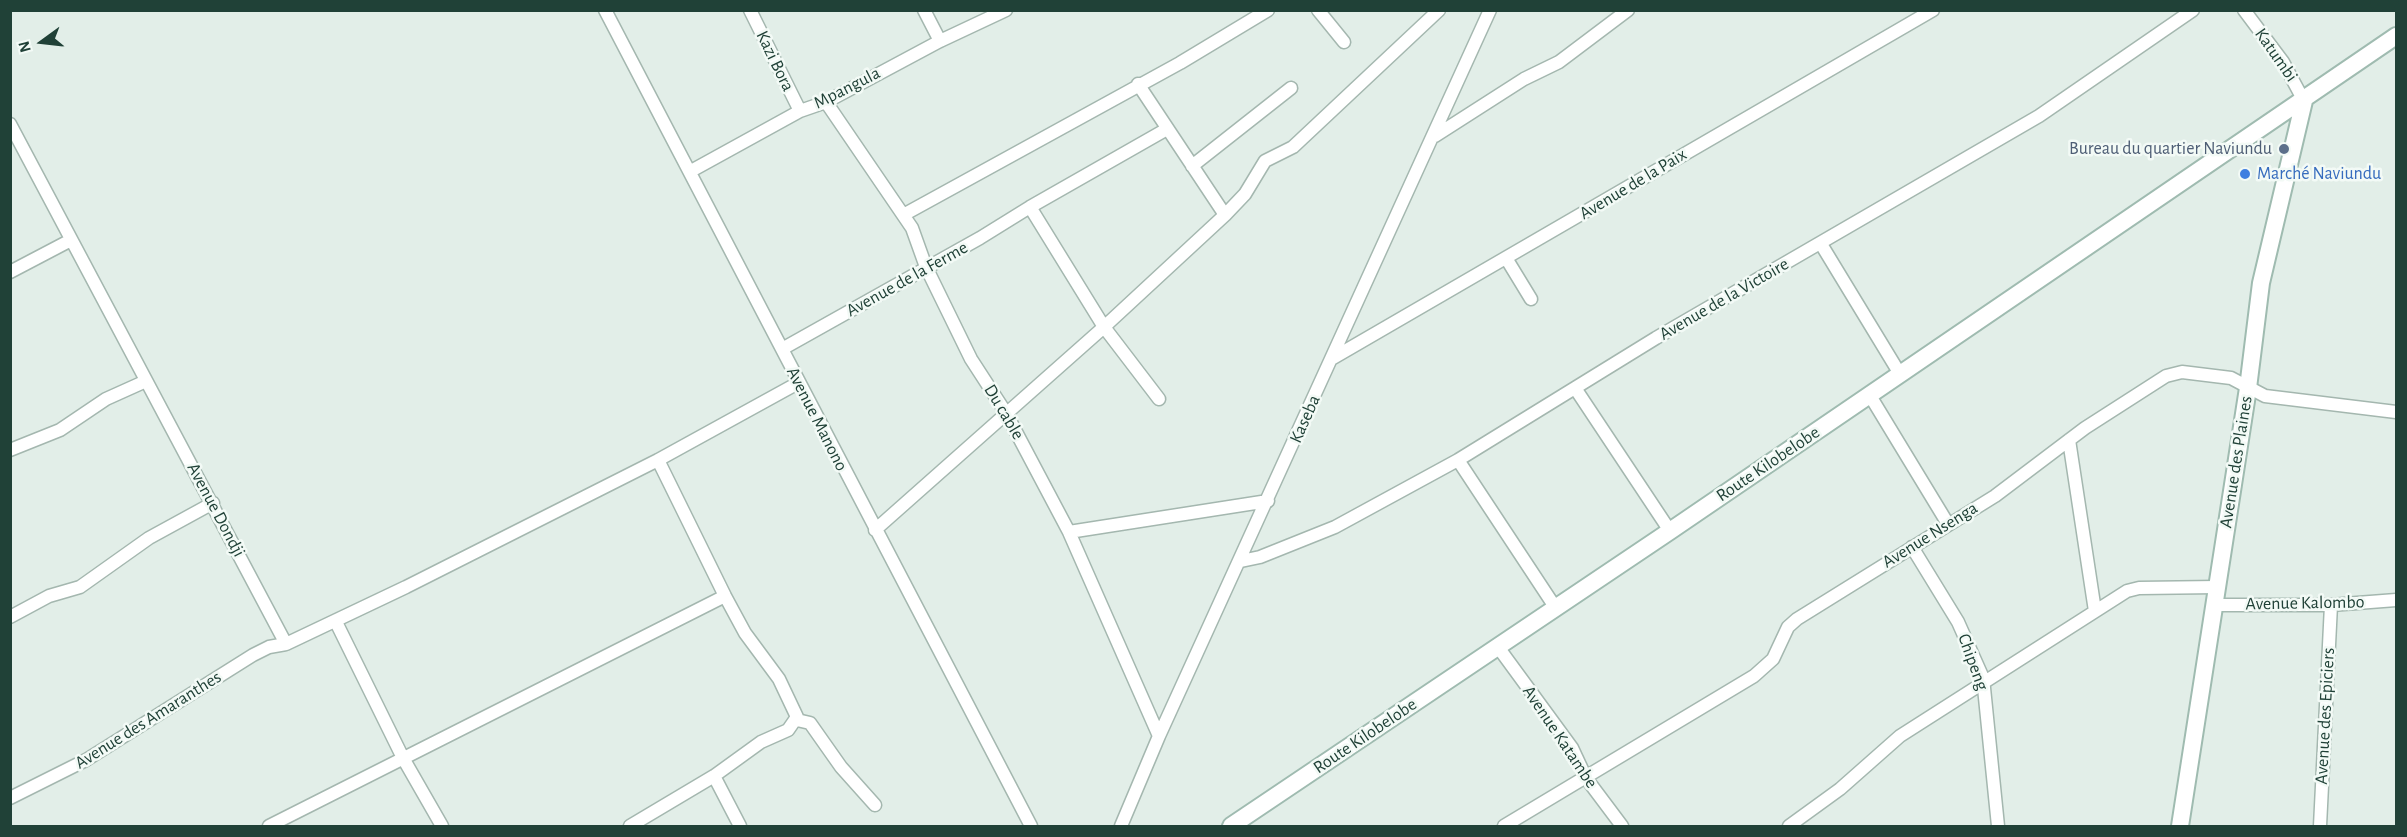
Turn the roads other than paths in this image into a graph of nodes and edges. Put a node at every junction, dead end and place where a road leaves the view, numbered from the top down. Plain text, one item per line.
1 (605, 10) edge
2 (750, 10) edge
3 (924, 10) edge
4 (1006, 10) edge
5 (1268, 10) edge
6 (1318, 10) edge
7 (1439, 10) edge
8 (1628, 10) edge
9 (1933, 10) edge
10 (2193, 10) edge
11 (2244, 10) edge
12 (1485, 13) edge
13 (2397, 36) edge
14 (940, 41) junction
15 (1344, 42) dead end
16 (1138, 84) junction
17 (1291, 88) dead end
18 (2304, 101) junction
19 (825, 102) junction
20 (800, 111) junction
21 (10, 124) edge
22 (1167, 129) junction
23 (1434, 137) junction
24 (1192, 166) junction
25 (691, 171) junction
26 (1030, 207) junction
27 (905, 214) junction
28 (1225, 215) junction
29 (71, 240) junction
30 (1821, 244) junction
31 (1506, 258) junction
32 (926, 267) junction
33 (10, 272) edge
34 (1531, 299) dead end
35 (1104, 327) junction
36 (782, 349) junction
37 (1332, 359) junction
38 (1900, 374) junction
39 (146, 381) junction
40 (798, 383) junction
41 (1575, 388) junction
42 (2248, 388) junction
43 (1869, 394) junction
44 (1159, 399) dead end
45 (2397, 412) edge
46 (1006, 413) junction
47 (2069, 440) junction
48 (10, 450) edge
49 (658, 460) junction
50 (1458, 460) junction
51 (1268, 501) junction
52 (213, 503) junction
53 (1948, 524) junction
54 (875, 530) junction
55 (1670, 531) junction
56 (1069, 532) junction
57 (1912, 547) junction
58 (1241, 561) junction
59 (2217, 587) junction
60 (725, 596) junction
61 (2397, 600) edge
62 (2214, 605) junction
63 (2331, 605) junction
64 (1555, 607) junction
65 (2095, 611) junction
66 (10, 617) edge
67 (336, 622) junction
68 (286, 645) junction
69 (1498, 647) junction
70 (1984, 683) junction
71 (797, 720) junction
72 (1159, 736) junction
73 (402, 758) junction
74 (714, 776) junction
75 (1586, 778) junction
76 (10, 798) edge
77 (875, 805) dead end
78 (269, 826) edge
79 (442, 826) edge
80 (630, 826) edge
81 (740, 826) edge
82 (1030, 826) edge
83 (1121, 826) edge
84 (1231, 826) edge
85 (1504, 826) edge
86 (1622, 826) edge
87 (1789, 826) edge
88 (1998, 826) edge
89 (2180, 826) edge
90 (2320, 826) edge

1 - 25 street, Avenue Manono
2 - 20 street, Kazi Bora
3 - 14 street
4 - 14 street, Mpangula
5 - 16 street
6 - 15 street
7 - 28 street
8 - 23 street
9 - 31 street, Avenue de la Paix
10 - 30 street, Avenue de la Victoire
11 - 18 street, Katumbi
12 - 23 street, Kaseba
13 - 18 street, Route Kilobelobe
14 - 19 street, Mpangula
16 - 22 street
16 - 27 street
17 - 24 street
18 - 38 street, Route Kilobelobe
18 - 42 street, Avenue des Plaines
19 - 20 street, Mpangula
19 - 27 street, Du cable
20 - 25 street, Mpangula
21 - 29 street, Avenue Dondji
22 - 24 street
22 - 26 street, Avenue de la Ferme
23 - 37 street, Kaseba
24 - 28 street
25 - 36 street, Avenue Manono
26 - 32 street, Avenue de la Ferme
26 - 35 street
27 - 32 street, Du cable
28 - 35 street
29 - 33 street
29 - 39 street, Avenue Dondji
30 - 38 street
30 - 41 street, Avenue de la Victoire
31 - 34 street
31 - 37 street, Avenue de la Paix
32 - 36 street, Avenue de la Ferme
32 - 46 street, Du cable
35 - 44 street
35 - 46 street
36 - 40 street, Avenue Manono
37 - 51 street, Kaseba
38 - 43 street, Route Kilobelobe
39 - 48 street
39 - 52 street, Avenue Dondji
40 - 49 street
40 - 54 street, Avenue Manono
41 - 50 street, Avenue de la Victoire
41 - 55 street
42 - 45 street, Avenue Nsenga
42 - 47 street, Avenue Nsenga
42 - 59 street, Avenue des Plaines
43 - 53 street
43 - 55 street, Route Kilobelobe
46 - 54 street
46 - 56 street, Du cable
47 - 53 street, Avenue Nsenga
47 - 65 street
49 - 60 street
49 - 67 street
50 - 58 street, Avenue de la Victoire
50 - 64 street
51 - 56 street
51 - 58 street, Kaseba
52 - 66 street
52 - 68 street, Avenue Dondji
53 - 57 street, Avenue Nsenga
54 - 82 street, Avenue Manono
55 - 64 street, Route Kilobelobe
56 - 72 street, Du cable
57 - 70 street, Chipeng
57 - 75 street, Avenue Nsenga
58 - 72 street, Kaseba
59 - 62 street, Avenue des Plaines
59 - 65 street
60 - 71 street
60 - 73 street
61 - 63 street, Avenue Kalombo
62 - 63 street, Avenue Kalombo
62 - 89 street, Avenue des Plaines
63 - 90 street, Avenue des Epiciers
64 - 69 street, Route Kilobelobe
65 - 70 street
67 - 68 street
67 - 73 street
68 - 76 street, Avenue des Amaranthes
69 - 75 street, Avenue Katambe
69 - 84 street, Route Kilobelobe
70 - 87 street
70 - 88 street, Chipeng
71 - 74 street
71 - 77 street
72 - 83 street, Kaseba
73 - 78 street
73 - 79 street
74 - 80 street
74 - 81 street
75 - 85 street, Avenue Nsenga
75 - 86 street, Avenue Katambe

